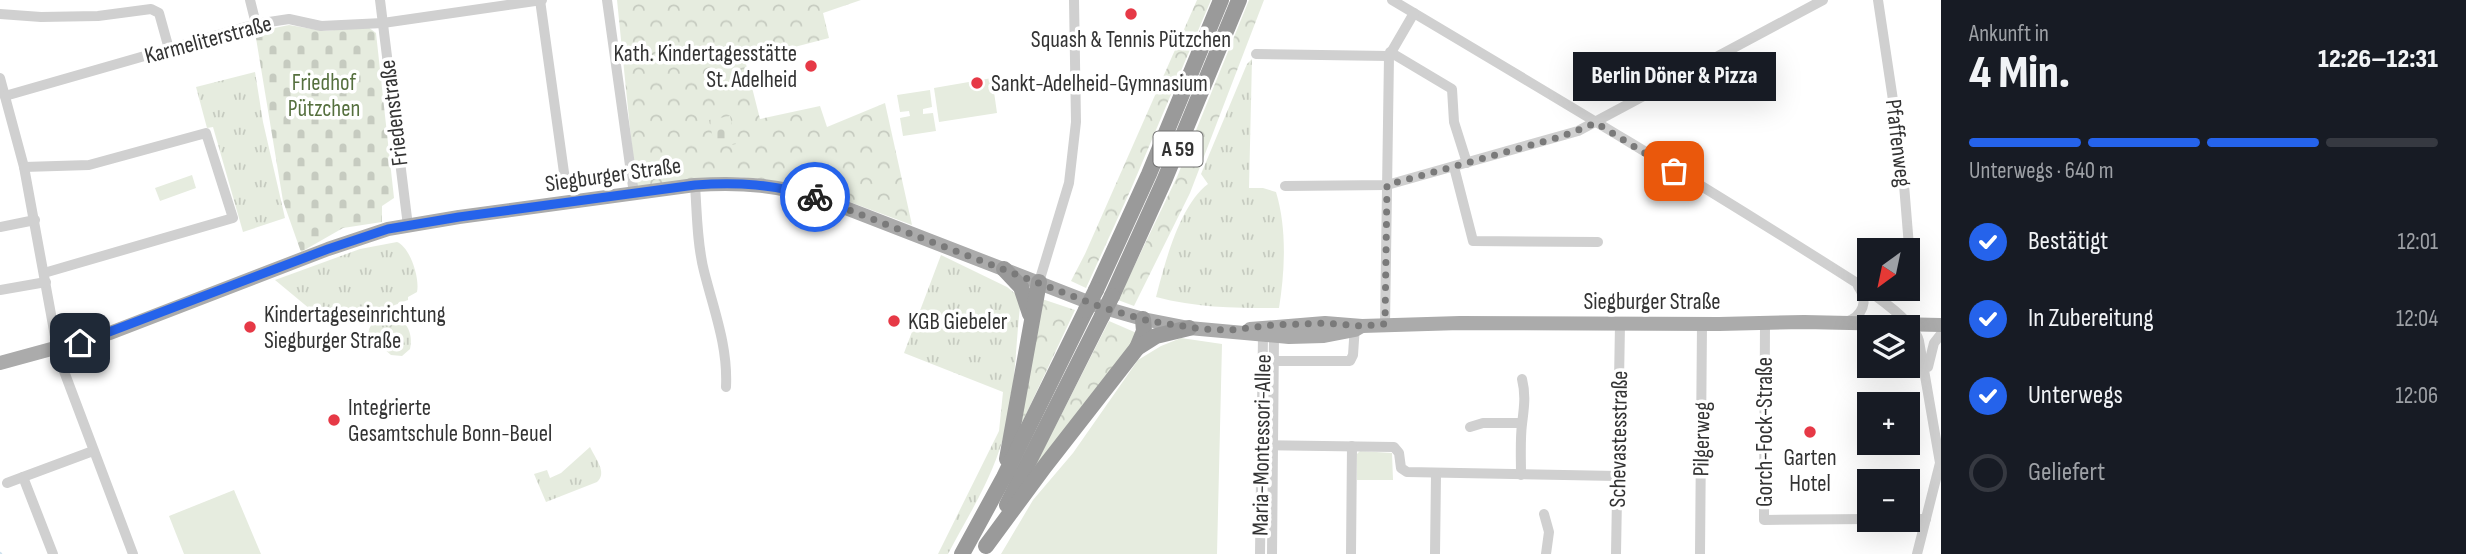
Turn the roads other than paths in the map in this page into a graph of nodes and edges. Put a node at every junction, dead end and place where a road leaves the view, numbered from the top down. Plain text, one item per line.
1 (250, 0) edge
2 (380, 0) edge
3 (540, 0) edge
4 (607, 0) edge
5 (1074, 0) edge
6 (1221, 0) edge
7 (1239, 0) edge
8 (1392, 0) edge
9 (1823, 0) edge
10 (1878, 0) edge
11 (1414, 13) junction
12 (0, 14) edge
13 (383, 23) junction
14 (256, 24) junction
15 (169, 48) junction
16 (1256, 54) dead end
17 (1389, 54) junction
18 (0, 78) edge
19 (5, 96) junction
20 (1596, 123) junction
21 (1467, 163) junction
22 (24, 167) junction
23 (1454, 167) junction
24 (584, 184) dead end
25 (695, 185) junction
26 (1387, 185) junction
27 (1285, 186) dead end
28 (634, 194) junction
29 (34, 220) junction
30 (408, 226) junction
31 (0, 227) edge
32 (1909, 238) edge
33 (1598, 242) dead end
34 (1004, 269) junction
35 (45, 278) junction
36 (1039, 282) junction
37 (1857, 284) edge
38 (0, 290) edge
39 (1104, 293) junction
40 (1865, 301) edge
41 (1879, 301) edge
42 (1094, 313) junction
43 (1897, 315) edge
44 (1143, 319) junction
45 (1031, 320) junction
46 (1765, 323) junction
47 (1385, 324) junction
48 (1620, 324) junction
49 (1702, 324) junction
50 (1841, 324) junction
51 (1857, 324) edge
52 (1920, 324) edge
53 (1941, 325) edge
54 (1357, 327) junction
55 (1189, 328) junction
56 (1270, 332) junction
57 (1941, 334) edge
58 (1920, 343) edge
59 (1137, 348) junction
60 (58, 349) junction
61 (1268, 361) junction
62 (0, 363) edge
63 (1926, 373) junction
64 (1522, 379) dead end
65 (726, 387) dead end
66 (1522, 423) junction
67 (1470, 427) dead end
68 (1267, 445) junction
69 (1352, 446) junction
70 (93, 451) junction
71 (1436, 474) junction
72 (1521, 475) junction
73 (1617, 476) junction
74 (23, 477) junction
75 (1004, 477) junction
76 (7, 483) dead end
77 (1544, 514) dead end
78 (1857, 519) edge
79 (1920, 519) edge
80 (1926, 519) junction
81 (984, 550) edge
82 (53, 554) edge
83 (133, 554) edge
84 (962, 554) edge
85 (1260, 554) edge
86 (1272, 554) edge
87 (1351, 554) edge
88 (1434, 554) edge
89 (1546, 554) edge
90 (1616, 554) edge
91 (1700, 554) edge
92 (1917, 554) edge

1 - 14 street
2 - 13 street, Friedenstraße
3 - 13 street, Karmeliterstraße
3 - 24 street, Karmeliterstraße
4 - 28 street
5 - 36 street
6 - 39 highway, A 59
7 - 39 highway, A 59
8 - 11 street
9 - 20 street
10 - 32 street, Pfaffenweg
11 - 17 street
11 - 20 street
12 - 15 street
13 - 14 street, Karmeliterstraße
13 - 30 street, Friedenstraße
14 - 15 street, Karmeliterstraße
15 - 19 street, Karmeliterstraße
16 - 17 street
17 - 21 street
17 - 26 street
18 - 19 street
19 - 22 street
20 - 21 street
20 - 37 street
21 - 23 street
22 - 29 street
22 - 35 street
23 - 26 street
23 - 33 street
25 - 28 main road, Siegburger Straße
25 - 34 main road, Siegburger Straße
25 - 65 street
26 - 27 street
26 - 47 street
28 - 30 main road, Siegburger Straße
29 - 31 street
29 - 35 street
30 - 60 main road, Siegburger Straße
34 - 36 main road, Siegburger Straße
34 - 45 highway
35 - 38 street
35 - 60 street
36 - 44 main road, Siegburger Straße
36 - 45 highway
39 - 42 highway, A 59, bridge
40 - 50 street
41 - 43 street
42 - 75 highway, A 59
42 - 81 highway, A 59
44 - 55 main road, Siegburger Straße
44 - 59 highway
45 - 75 highway
46 - 49 main road, Siegburger Straße
46 - 50 main road, Siegburger Straße
46 - 78 street, Gorch-Fock-Straße
47 - 48 main road, Siegburger Straße
47 - 54 main road, Siegburger Straße
48 - 49 main road, Siegburger Straße
48 - 73 street, Schevastesstraße
49 - 91 street, Pilgerweg
50 - 51 main road, Siegburger Straße
52 - 53 main road, Siegburger Straße
54 - 56 main road, Siegburger Straße
54 - 61 street
55 - 56 main road, Siegburger Straße
55 - 59 highway
56 - 61 street, Maria-Montessori-Allee
57 - 63 street
58 - 63 street
59 - 81 highway
60 - 62 main road, Siegburger Straße
60 - 70 street
61 - 68 street, Maria-Montessori-Allee
63 - 80 street
64 - 66 street
66 - 67 street
66 - 72 street
68 - 69 street
68 - 85 street, Maria-Montessori-Allee
68 - 86 street, Maria-Montessori-Allee
69 - 71 street
69 - 87 street
70 - 74 street
70 - 83 street
71 - 72 street
71 - 88 street
72 - 73 street
73 - 90 street, Schevastesstraße
74 - 76 street
74 - 82 street
75 - 84 highway, A 59
77 - 89 street
79 - 80 street
80 - 92 street

